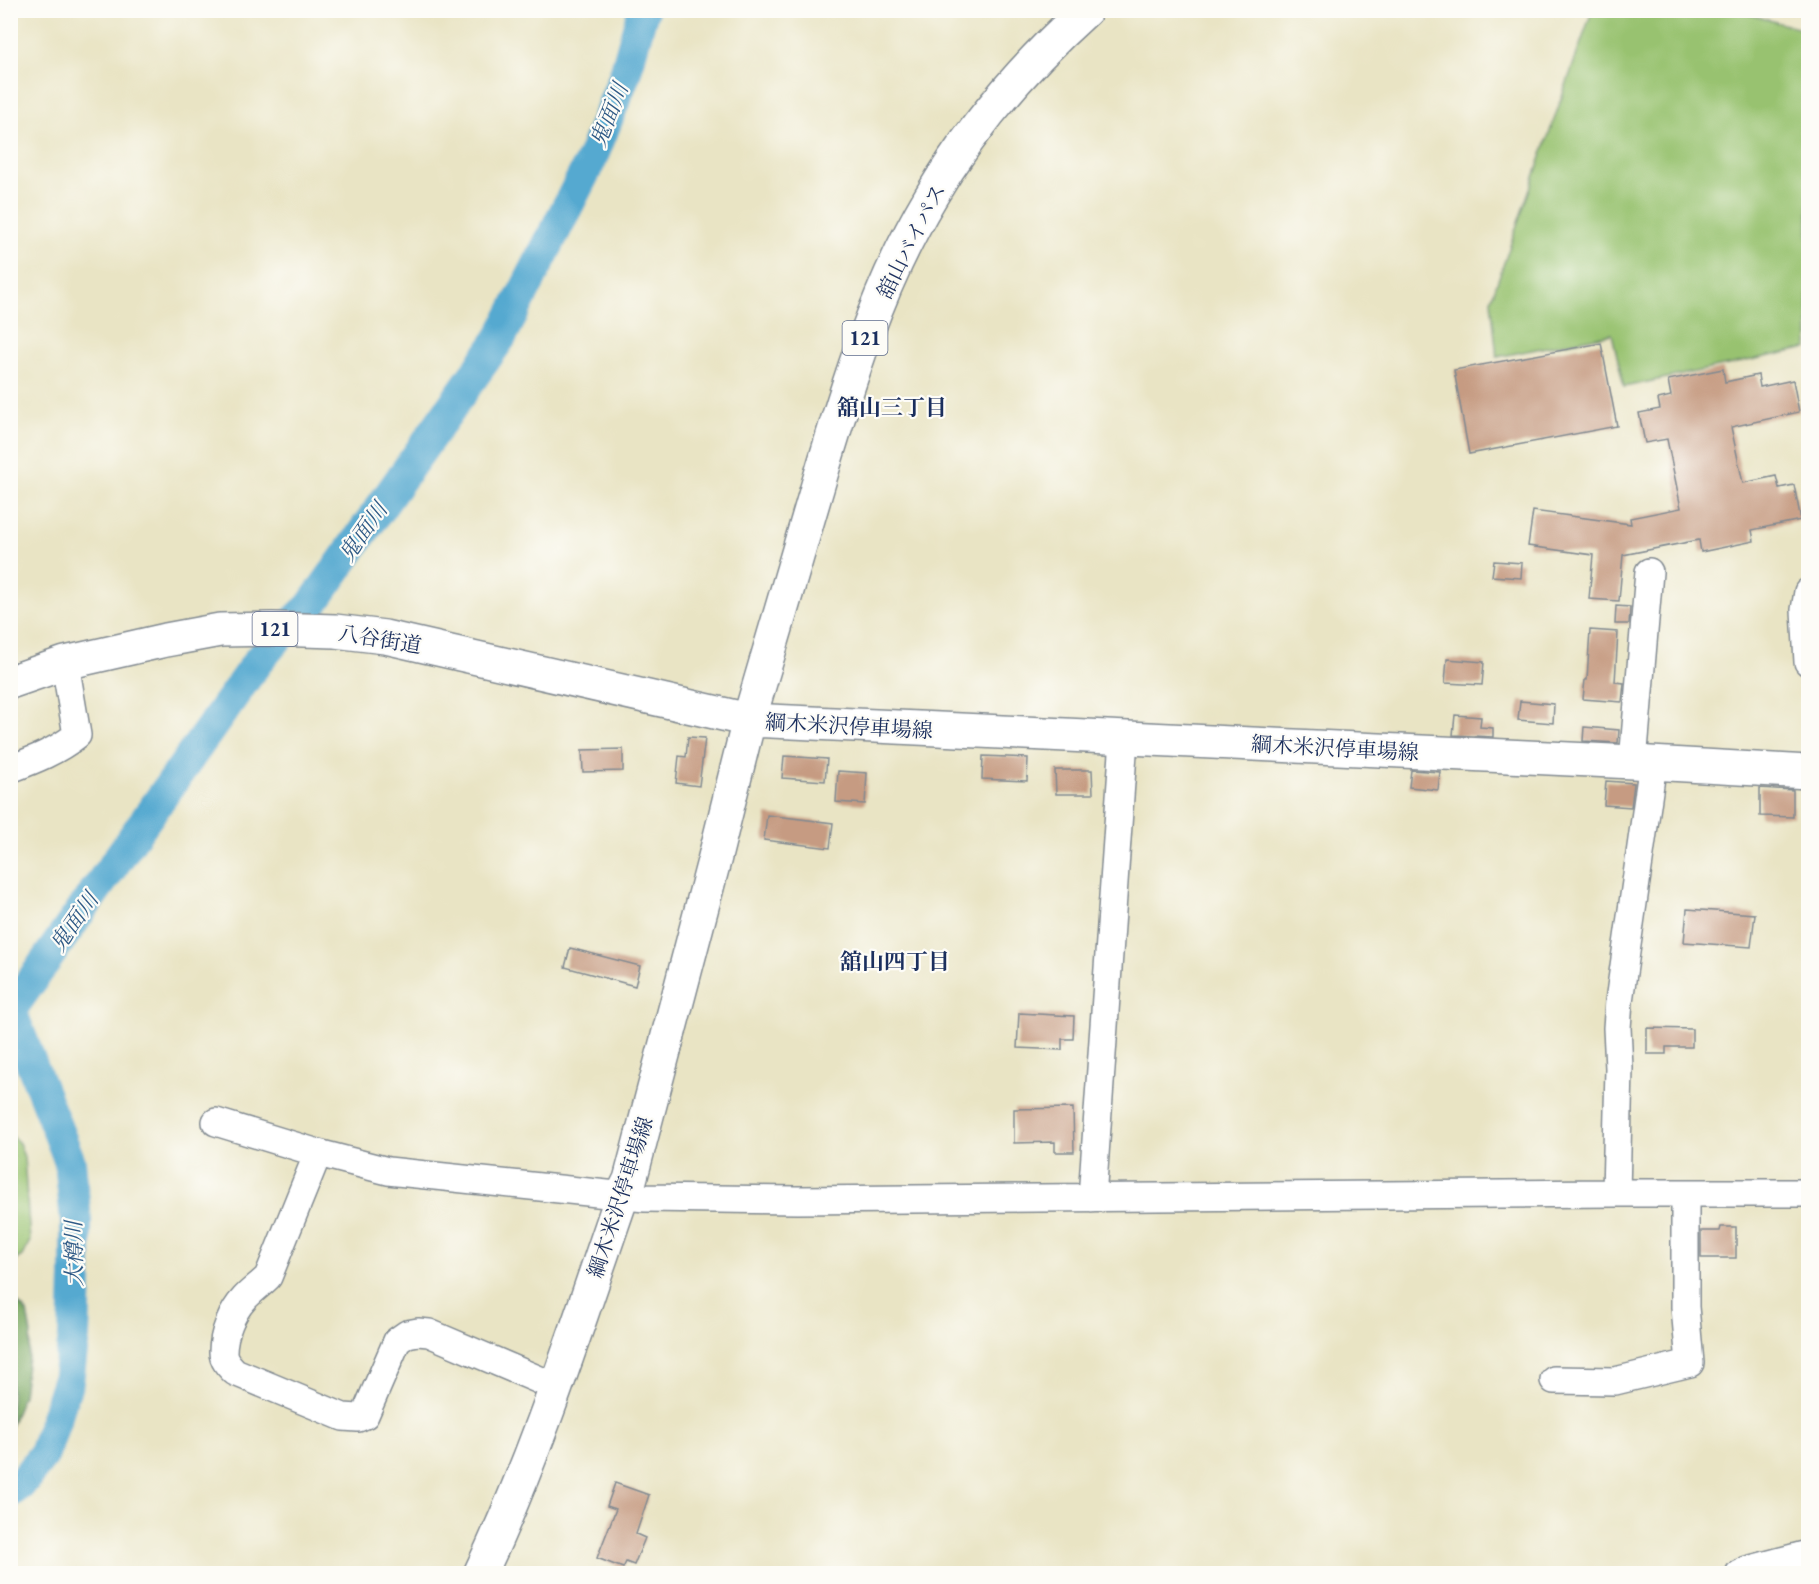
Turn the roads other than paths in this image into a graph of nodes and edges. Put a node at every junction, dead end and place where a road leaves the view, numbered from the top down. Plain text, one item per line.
1 (1086, 10) edge
2 (1649, 573) dead end
3 (1809, 592) edge
4 (1809, 662) edge
5 (66, 663) junction
6 (10, 682) edge
7 (749, 720) junction
8 (1124, 739) junction
9 (1643, 763) junction
10 (10, 769) edge
11 (1809, 772) edge
12 (216, 1122) dead end
13 (318, 1153) junction
14 (1616, 1193) junction
15 (1685, 1193) junction
16 (1809, 1193) edge
17 (622, 1196) junction
18 (1092, 1198) junction
19 (1554, 1380) dead end
20 (556, 1387) junction
21 (1809, 1554) edge
22 (480, 1574) edge
23 (1739, 1574) edge

1 - 7 main road, 舘山バイパス / 121
2 - 9 street
3 - 4 street
5 - 6 main road, 八谷街道 / 121
5 - 7 main road, 八谷街道 / 121
5 - 10 street
7 - 8 main road, 綱木米沢停車場線
7 - 17 main road, 綱木米沢停車場線
8 - 9 main road, 綱木米沢停車場線
8 - 18 street
9 - 11 main road, 綱木米沢停車場線
9 - 14 street
12 - 13 street
13 - 17 street
13 - 20 street
14 - 15 street
14 - 18 street
15 - 16 street
15 - 19 street
17 - 18 street
17 - 20 main road, 綱木米沢停車場線
20 - 22 main road, 綱木米沢停車場線
21 - 23 street

